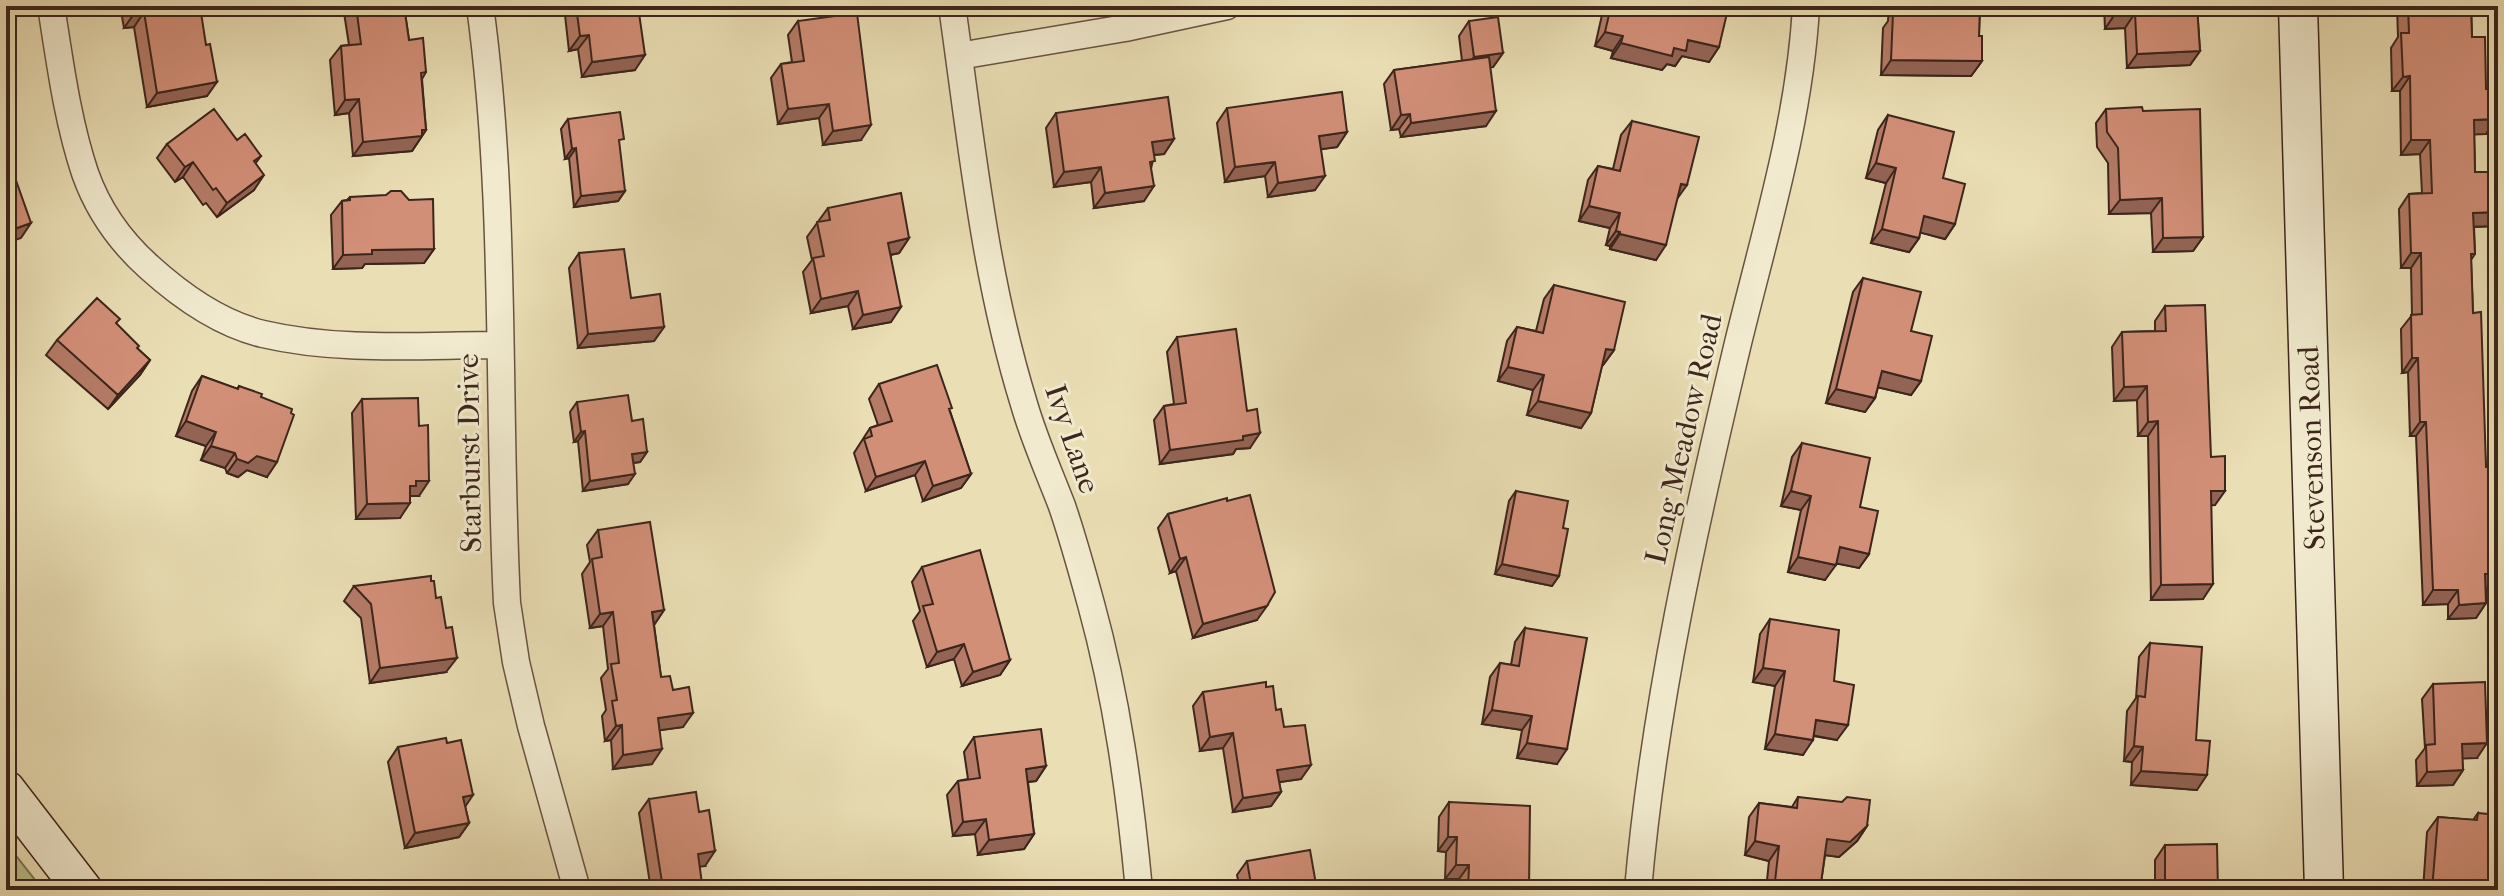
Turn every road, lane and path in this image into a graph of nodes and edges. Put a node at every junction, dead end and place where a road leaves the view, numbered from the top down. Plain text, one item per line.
1 (51, 6) edge
2 (480, 6) edge
3 (952, 6) edge
4 (1227, 6) edge
5 (1806, 6) edge
6 (2298, 6) edge
7 (959, 56) junction
8 (500, 345) junction
9 (6, 790) edge
10 (83, 890) edge
11 (577, 890) edge
12 (1139, 890) edge
13 (1638, 890) edge
14 (2324, 890) edge

1 - 8 street
2 - 8 street, Starburst Drive
3 - 7 street, Ivy Lane
4 - 7 street
5 - 13 street, Long Meadow Road
6 - 14 main road, Stevenson Road
7 - 12 street, Ivy Lane
8 - 11 street, Starburst Drive
9 - 10 main road

